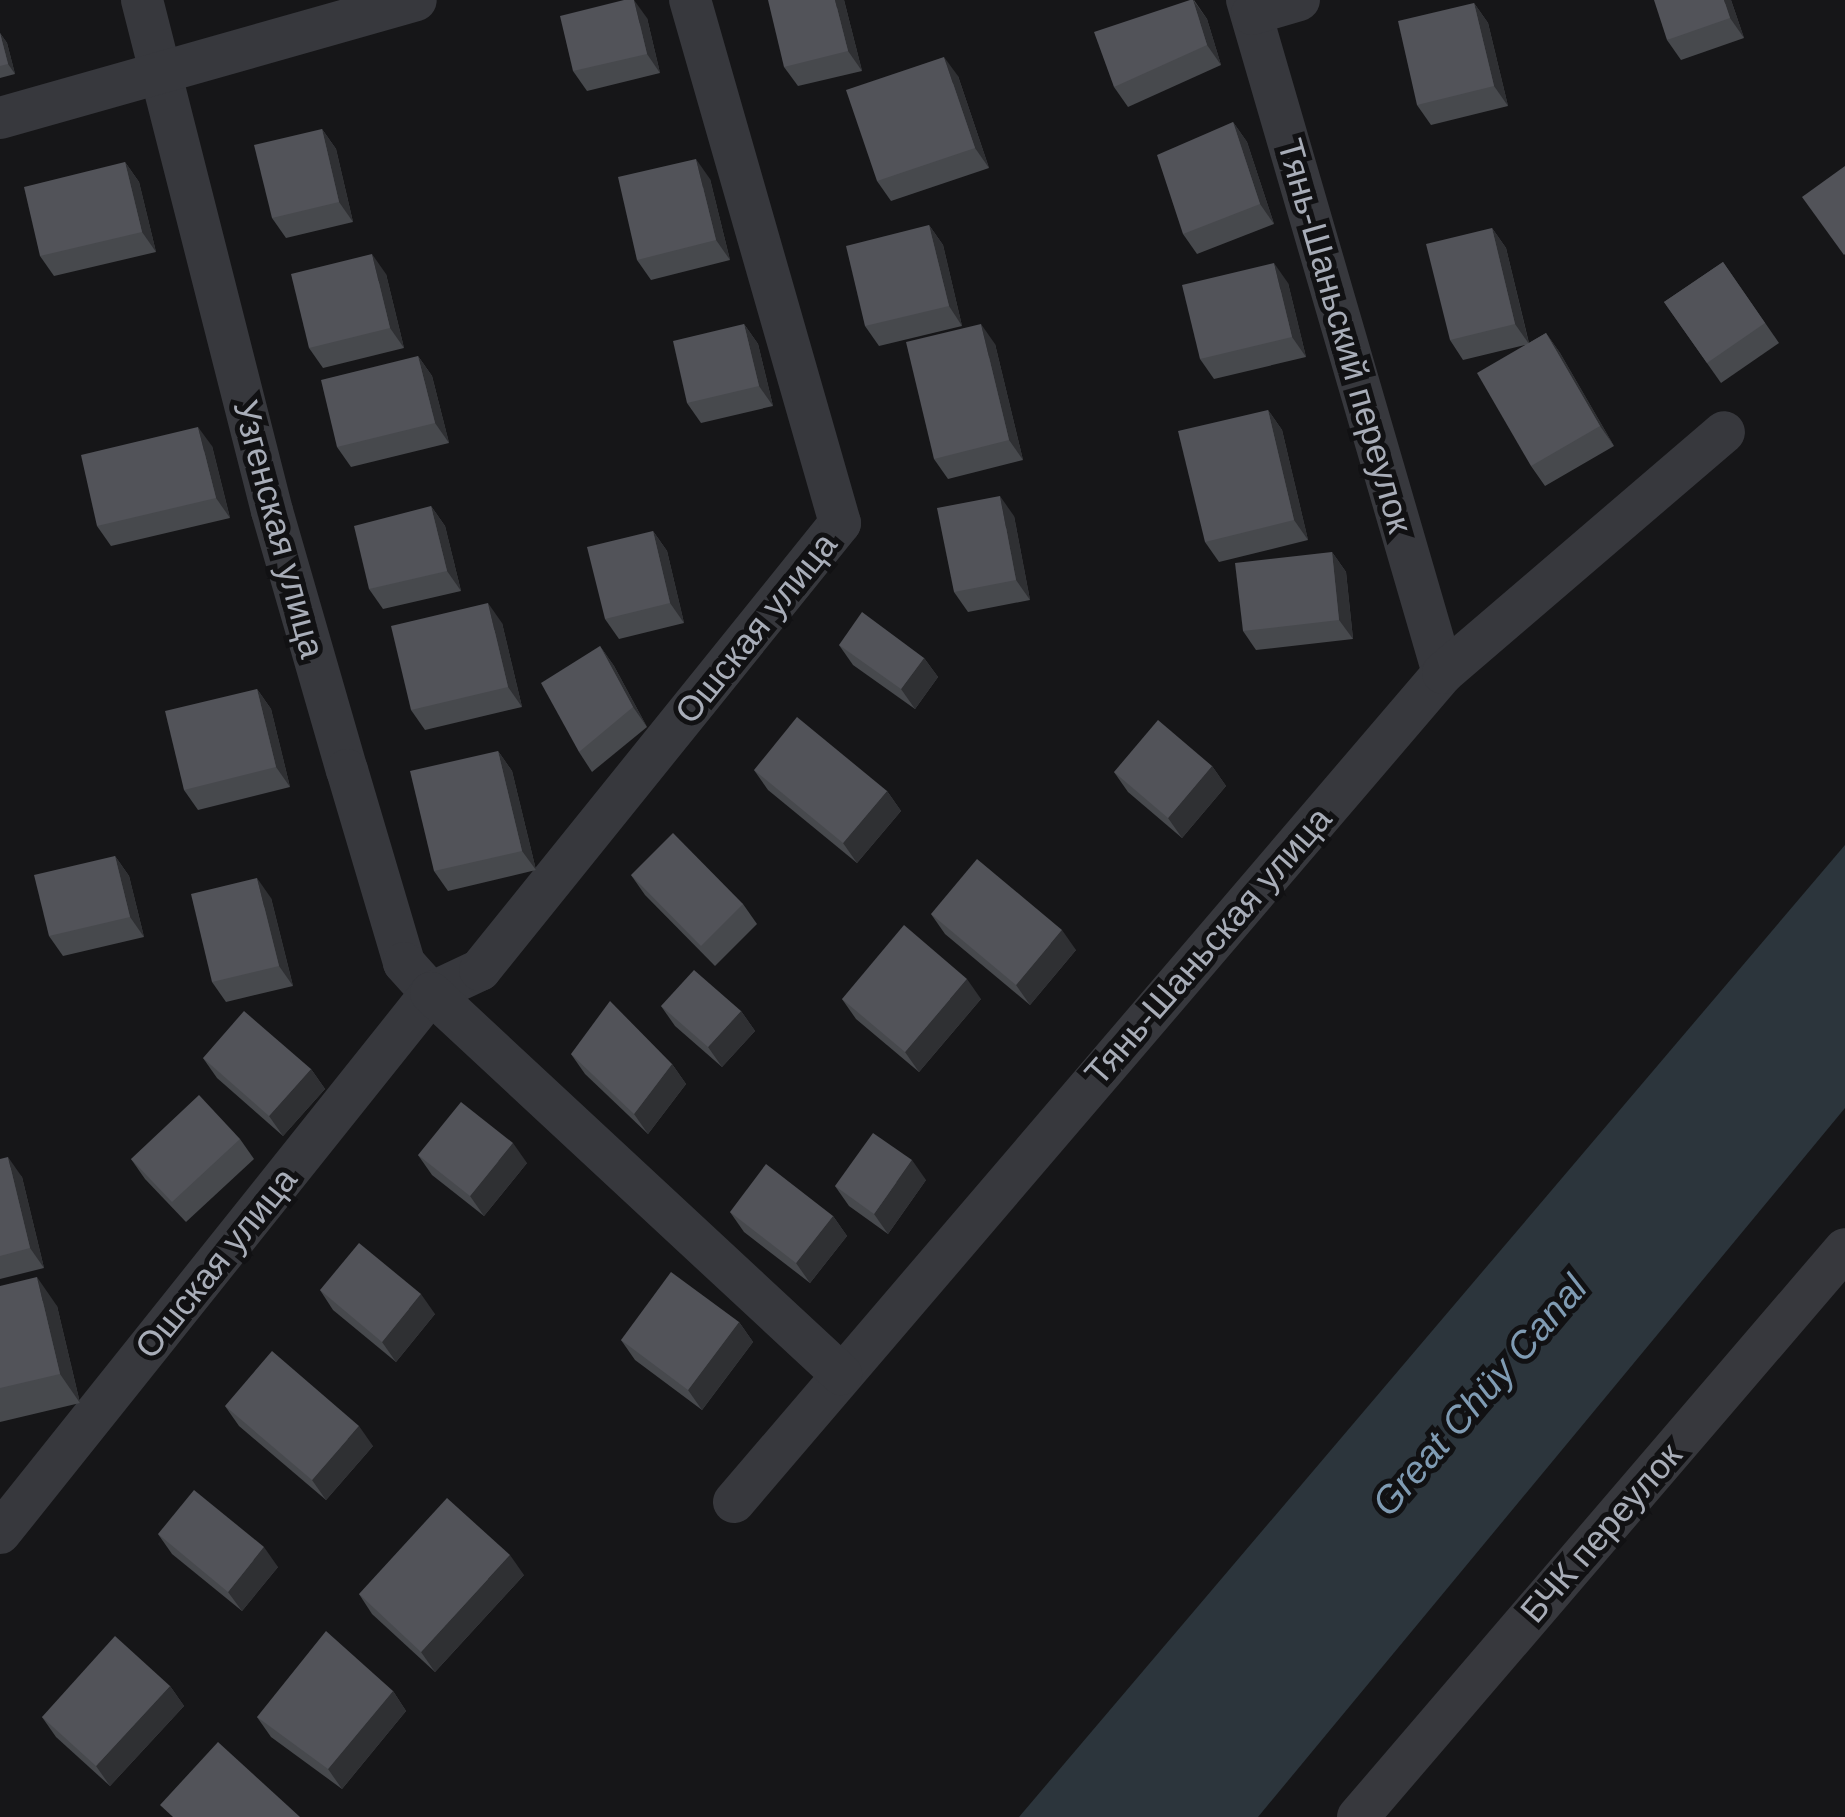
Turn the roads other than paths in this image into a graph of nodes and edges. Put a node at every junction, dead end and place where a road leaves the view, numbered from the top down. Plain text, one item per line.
1 (142, 0) edge
2 (416, 0) edge
3 (690, 0) edge
4 (1299, 0) edge
5 (1250, 7) edge
6 (161, 68) junction
7 (0, 118) edge
8 (1724, 432) dead end
9 (1443, 673) junction
10 (431, 993) junction
11 (1845, 1249) edge
12 (841, 1374) junction
13 (734, 1502) dead end
14 (0, 1533) edge
15 (1358, 1817) edge

1 - 6 street, Узгенская улица
2 - 6 street
3 - 10 street, Ошская улица
4 - 5 street
5 - 9 street, Тянь-Шаньский переулок
6 - 7 street
6 - 10 street, Узгенская улица
8 - 9 street, Тянь-Шаньская улица
9 - 12 street, Тянь-Шаньская улица
10 - 12 street, Узгенская улица
10 - 14 street, Ошская улица
11 - 15 street, БЧК переулок
12 - 13 street, Тянь-Шаньская улица

